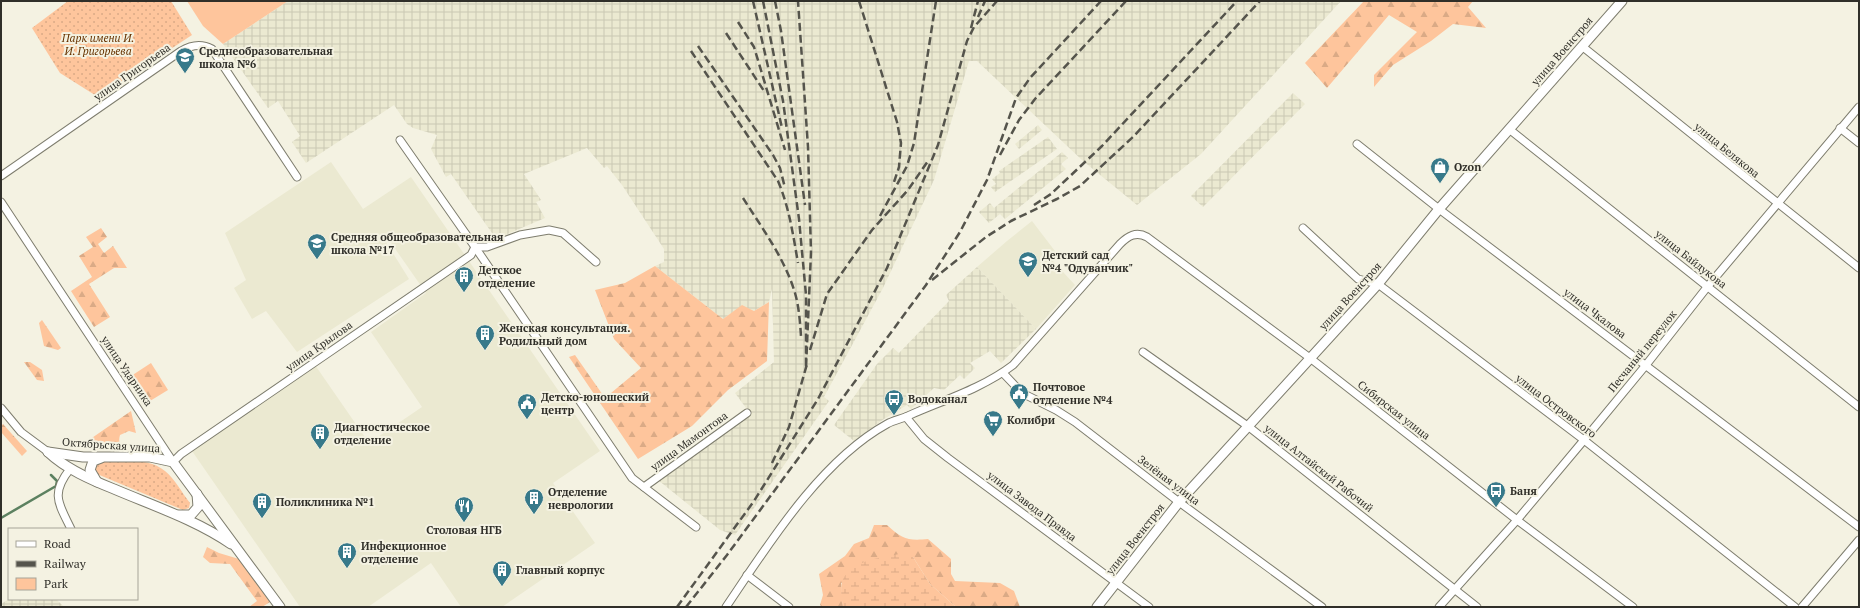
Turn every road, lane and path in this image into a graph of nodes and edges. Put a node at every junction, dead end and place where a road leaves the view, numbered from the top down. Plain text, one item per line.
1 (1622, 1) edge
2 (1583, 47) junction
3 (1859, 107) edge
4 (1840, 128) junction
5 (1509, 129) junction
6 (400, 140) dead end
7 (1859, 143) edge
8 (1357, 144) dead end
9 (1, 176) edge
10 (297, 177) dead end
11 (1, 202) edge
12 (1777, 205) junction
13 (1440, 209) junction
14 (1303, 228) dead end
15 (475, 246) junction
16 (596, 262) dead end
17 (1859, 268) edge
18 (1378, 284) junction
19 (1708, 286) junction
20 (1142, 352) dead end
21 (1310, 358) junction
22 (1646, 365) junction
23 (1003, 373) junction
24 (1859, 407) edge
25 (1, 408) edge
26 (747, 413) dead end
27 (906, 417) junction
28 (1248, 427) junction
29 (1584, 440) junction
30 (48, 452) junction
31 (105, 457) junction
32 (173, 462) junction
33 (70, 468) junction
34 (100, 484) junction
35 (644, 487) junction
36 (197, 494) junction
37 (1179, 502) junction
38 (176, 515) junction
39 (1517, 520) junction
40 (696, 527) dead end
41 (1859, 527) edge
42 (71, 528) edge
43 (1859, 540) edge
44 (239, 550) junction
45 (748, 575) junction
46 (1116, 582) junction
47 (1455, 589) junction
48 (280, 607) edge
49 (726, 607) edge
50 (789, 607) edge
51 (1097, 607) edge
52 (1149, 607) edge
53 (1322, 607) edge
54 (1439, 607) edge
55 (1477, 607) edge
56 (1633, 607) edge
57 (1795, 607) edge
58 (1802, 607) edge

1 - 2 street, улица Военстроя
2 - 5 street, улица Военстроя
2 - 12 street, улица Белякова
3 - 4 street, Песчаный переулок
4 - 7 street
4 - 12 street, Песчаный переулок
5 - 13 street, улица Военстроя
5 - 19 street, улица Байдукова
6 - 15 street
8 - 13 street, улица Чкалова
9 - 10 street, улица Григорьева
11 - 32 street, улица Ударника
12 - 17 street, улица Белякова
12 - 19 street, Песчаный переулок
13 - 18 street, улица Военстроя
13 - 22 street, улица Чкалова
14 - 18 street, улица Островского
15 - 16 street
15 - 32 street, улица Крылова
15 - 35 street
18 - 21 street, улица Военстроя
18 - 29 street, улица Островского
19 - 22 street, Песчаный переулок
19 - 24 street, улица Байдукова
20 - 28 street, улица Алтайский Рабочий
21 - 23 street, Сибирская улица
21 - 28 street, улица Военстроя
21 - 39 street, Сибирская улица
22 - 29 street, Песчаный переулок
22 - 41 street, улица Чкалова
23 - 27 street
23 - 37 street, Зелёная улица
25 - 30 street, Октябрьская улица
26 - 35 street, улица Мамонтова
27 - 45 street
27 - 46 street, улица Завода Правда
28 - 37 street, улица Военстроя
28 - 47 street, улица Алтайский Рабочий
29 - 39 street, Песчаный переулок
29 - 57 street, улица Островского
30 - 31 street, Октябрьская улица
30 - 33 street, Октябрьская улица
31 - 32 street, Октябрьская улица
31 - 34 street
32 - 36 street, улица Ударника
33 - 34 street, Октябрьская улица
33 - 42 street
34 - 38 street, улица Ударника
35 - 40 street
36 - 38 street
36 - 44 street, улица Ударника
37 - 46 street, улица Военстроя
37 - 53 street, Зелёная улица
38 - 44 street, улица Ударника
39 - 47 street, Песчаный переулок
39 - 56 street, Сибирская улица
43 - 58 street
44 - 48 street, улица Ударника
45 - 49 street
45 - 50 street
46 - 51 street, улица Военстроя
46 - 52 street, улица Завода Правда
47 - 54 street, Песчаный переулок
47 - 55 street, улица Алтайский Рабочий

